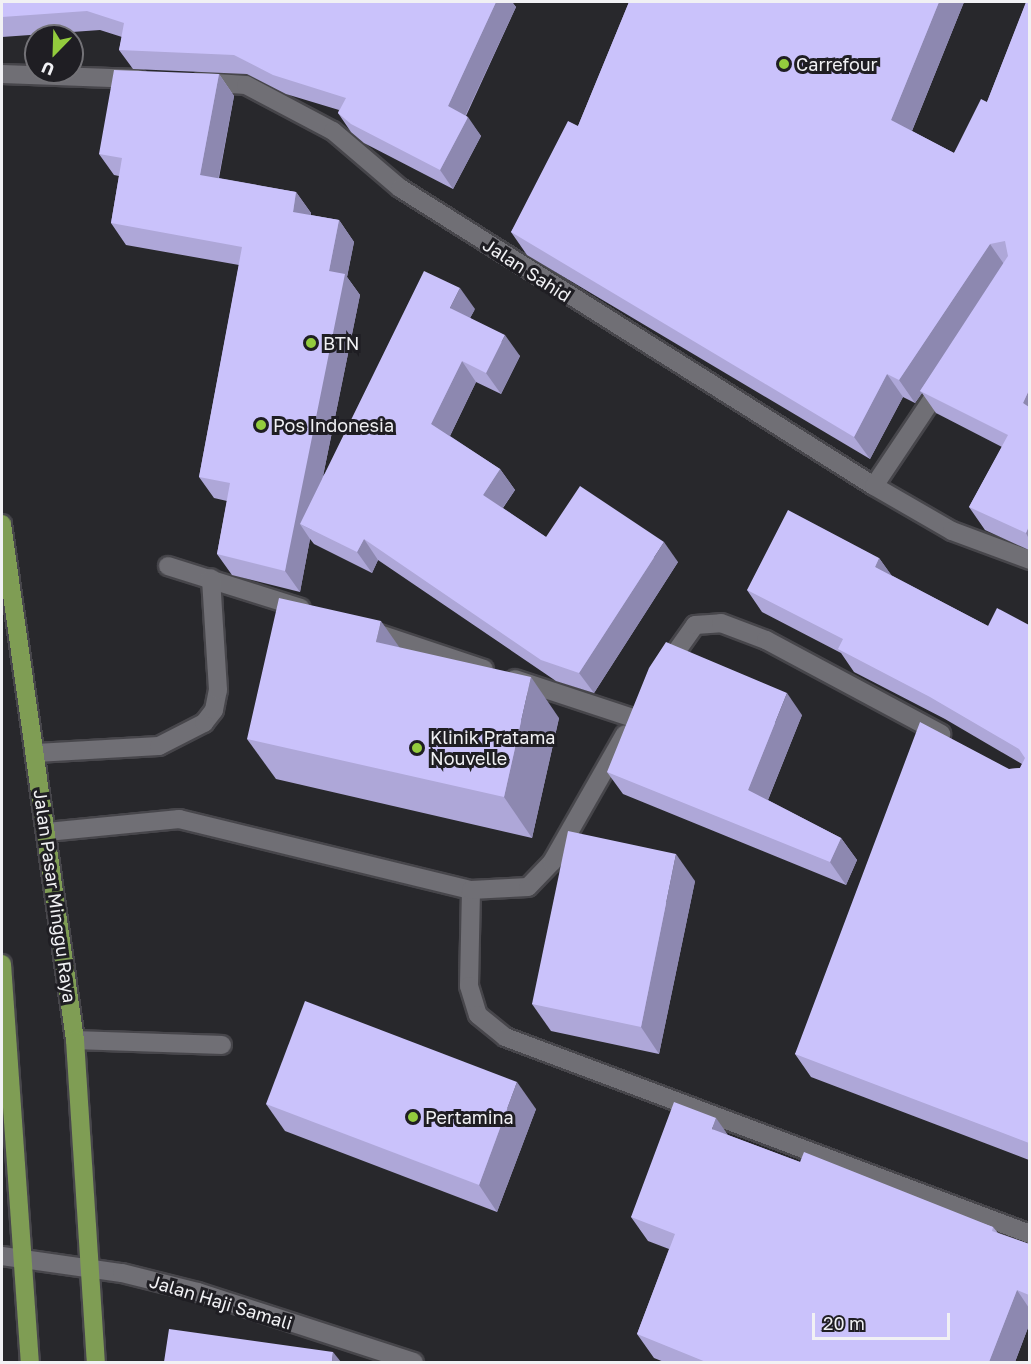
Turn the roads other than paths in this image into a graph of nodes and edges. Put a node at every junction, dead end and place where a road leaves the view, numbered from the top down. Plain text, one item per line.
1 (2, 74) edge
2 (155, 80) edge
3 (178, 81) edge
4 (951, 370) edge
5 (874, 486) junction
6 (2, 524) edge
7 (1029, 560) edge
8 (168, 566) dead end
9 (211, 578) junction
10 (322, 615) edge
11 (355, 626) edge
12 (658, 679) edge
13 (646, 699) edge
14 (633, 718) junction
15 (956, 742) edge
16 (36, 753) junction
17 (47, 832) junction
18 (471, 890) junction
19 (2, 964) edge
20 (75, 1040) junction
21 (222, 1046) dead end
22 (1029, 1234) edge
23 (2, 1256) edge
24 (24, 1258) junction
25 (91, 1269) junction
26 (30, 1362) edge
27 (96, 1362) edge
28 (414, 1362) edge

1 - 2 street
3 - 5 street, Jalan Sahid
4 - 5 street
5 - 7 street, Jalan Sahid
6 - 16 main road, Jalan Pasar Minggu Raya
8 - 9 street
9 - 10 street
9 - 16 street
11 - 14 street
12 - 15 street
13 - 14 street
14 - 18 street
16 - 17 main road, Jalan Pasar Minggu Raya
17 - 18 street
17 - 20 main road, Jalan Pasar Minggu Raya
18 - 22 street
19 - 24 main road
20 - 21 street
20 - 25 main road, Jalan Pasar Minggu Raya
23 - 24 street, Jalan Haji Samali
24 - 25 street, Jalan Haji Samali
24 - 26 main road
25 - 27 main road, Jalan Pasar Minggu Raya
25 - 28 street, Jalan Haji Samali

